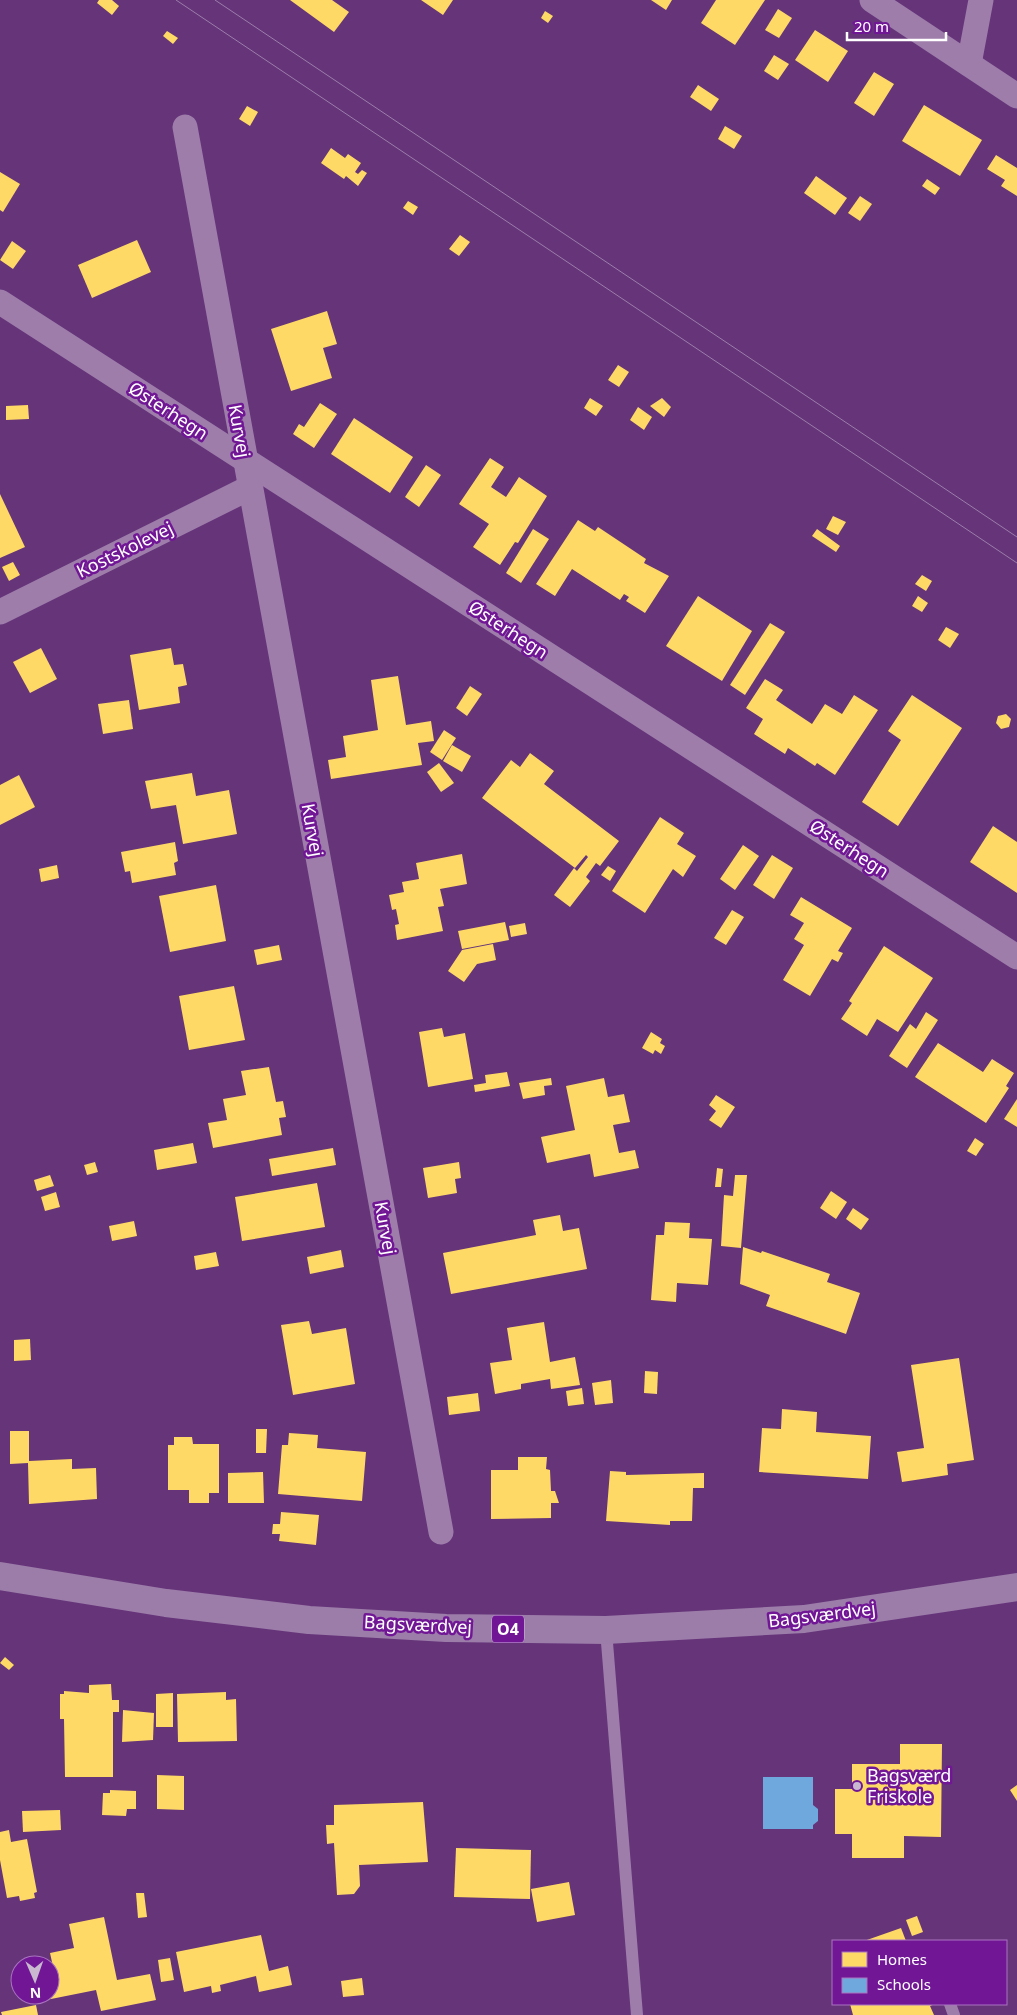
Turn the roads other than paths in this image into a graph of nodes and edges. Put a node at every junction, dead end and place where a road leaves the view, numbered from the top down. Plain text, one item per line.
1 (872, 0) edge
2 (981, 0) edge
3 (969, 64) junction
4 (1017, 96) edge
5 (185, 127) dead end
6 (0, 302) edge
7 (245, 461) junction
8 (249, 488) junction
9 (0, 612) edge
10 (1017, 957) edge
11 (441, 1532) dead end
12 (0, 1576) edge
13 (1017, 1587) edge
14 (606, 1630) junction
15 (637, 2015) edge

1 - 3 street
2 - 3 street
3 - 4 street
5 - 7 street, Kurvej
6 - 7 street, Østerhegn
7 - 8 street, Kurvej
7 - 10 street, Østerhegn
8 - 9 street, Kostskolevej
8 - 11 street, Kurvej
12 - 14 main road, Bagsværdvej / O4
13 - 14 main road, Bagsværdvej / O4
14 - 15 lane

